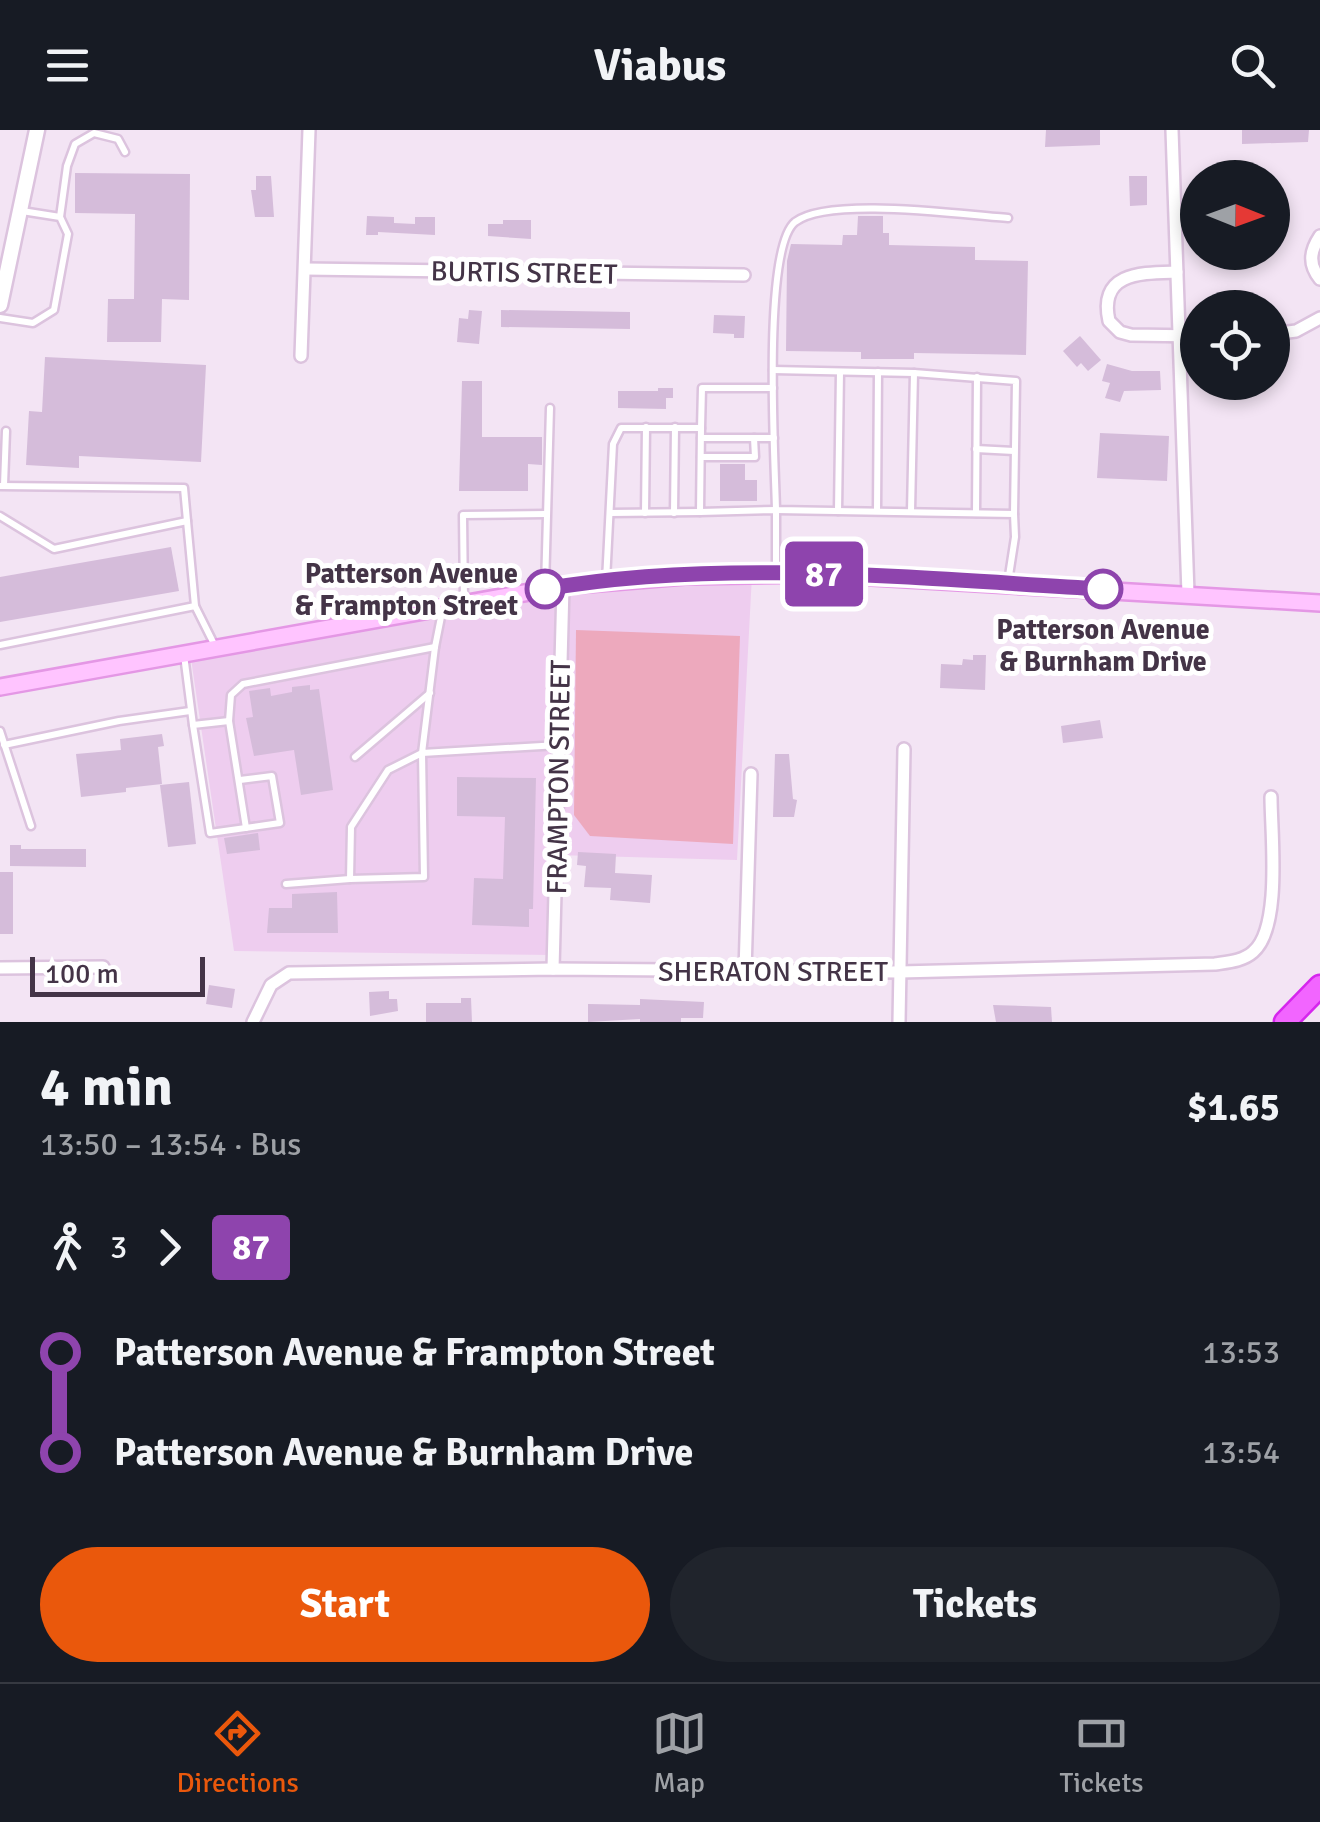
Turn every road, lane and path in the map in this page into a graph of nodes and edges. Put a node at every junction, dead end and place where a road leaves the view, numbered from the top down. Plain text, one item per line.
1 (37, 130) edge
2 (309, 130) edge
3 (1172, 130) edge
4 (125, 152) dead end
5 (21, 211) junction
6 (60, 217) junction
7 (1008, 218) dead end
8 (1320, 236) edge
9 (304, 269) junction
10 (1177, 272) junction
11 (744, 275) dead end
12 (1320, 279) edge
13 (0, 305) edge
14 (0, 318) edge
15 (1320, 318) edge
16 (1290, 332) edge
17 (1179, 336) junction
18 (300, 356) dead end
19 (772, 370) junction
20 (840, 372) junction
21 (878, 372) junction
22 (914, 372) junction
23 (977, 376) junction
24 (773, 388) junction
25 (550, 408) dead end
26 (646, 428) junction
27 (675, 428) junction
28 (701, 428) junction
29 (6, 432) dead end
30 (701, 438) junction
31 (754, 438) junction
32 (774, 438) junction
33 (976, 449) junction
34 (1015, 451) junction
35 (700, 458) junction
36 (2, 485) edge
37 (776, 510) junction
38 (838, 511) junction
39 (877, 511) junction
40 (700, 512) junction
41 (911, 512) junction
42 (976, 512) junction
43 (645, 513) junction
44 (674, 513) junction
45 (546, 514) junction
46 (610, 514) junction
47 (1014, 514) junction
48 (0, 516) edge
49 (186, 521) junction
50 (776, 575) junction
51 (606, 582) junction
52 (1008, 584) junction
53 (562, 586) junction
54 (545, 589) junction
55 (1188, 594) junction
56 (464, 602) junction
57 (1320, 602) edge
58 (195, 606) junction
59 (444, 606) junction
60 (0, 646) edge
61 (216, 648) junction
62 (434, 648) junction
63 (184, 654) junction
64 (0, 687) edge
65 (430, 692) junction
66 (190, 711) junction
67 (229, 721) junction
68 (193, 725) junction
69 (0, 731) edge
70 (559, 745) junction
71 (4, 746) junction
72 (904, 749) dead end
73 (422, 753) junction
74 (355, 757) dead end
75 (751, 774) dead end
76 (240, 780) junction
77 (1270, 797) dead end
78 (31, 826) dead end
79 (246, 828) junction
80 (350, 879) junction
81 (286, 884) dead end
82 (103, 967) dead end
83 (0, 968) edge
84 (553, 969) junction
85 (744, 971) junction
86 (900, 972) junction
87 (1320, 986) edge
88 (253, 1022) edge
89 (899, 1022) edge
90 (1284, 1022) edge

1 - 5 street
2 - 9 street
3 - 10 street
4 - 6 lane
5 - 6 lane
5 - 13 street
6 - 14 lane
7 - 19 lane
8 - 12 street
9 - 11 street, BURTIS STREET
9 - 18 street
10 - 17 street
10 - 17 street
15 - 16 street
17 - 55 street
19 - 20 lane
19 - 24 lane
20 - 21 lane
20 - 38 lane
21 - 22 lane
21 - 39 lane
22 - 23 lane
22 - 41 lane
23 - 33 lane
23 - 34 lane
24 - 28 lane
24 - 32 lane
25 - 45 lane
26 - 27 lane
26 - 43 lane
26 - 46 lane
27 - 28 lane
27 - 44 lane
28 - 30 lane
29 - 36 lane
30 - 31 lane
30 - 35 lane
31 - 32 lane
31 - 35 lane
32 - 37 lane
33 - 34 lane
33 - 42 lane
34 - 47 lane
35 - 40 lane
36 - 49 lane
37 - 38 lane
37 - 40 lane
37 - 50 lane
38 - 39 lane
39 - 41 lane
40 - 44 lane
41 - 42 lane
42 - 47 lane
43 - 44 lane
43 - 46 lane
45 - 54 lane
45 - 56 lane
46 - 51 lane
47 - 52 lane
48 - 49 lane
49 - 58 lane
50 - 51 main road
50 - 52 main road
51 - 53 main road
52 - 55 main road
53 - 54 main road
53 - 70 street, FRAMPTON STREET
54 - 56 main road
55 - 57 main road
56 - 59 main road
58 - 60 lane
58 - 61 lane
59 - 61 main road
59 - 62 lane
61 - 63 main road
62 - 65 lane
62 - 67 lane
63 - 64 main road
63 - 66 lane
65 - 73 lane
65 - 74 lane
66 - 68 lane
66 - 71 lane
67 - 68 lane
67 - 76 lane
68 - 79 lane
69 - 71 lane
70 - 73 lane
70 - 84 street, FRAMPTON STREET
71 - 78 lane
72 - 86 street
73 - 80 lane
73 - 80 lane
75 - 85 street
76 - 79 lane
76 - 79 lane
77 - 86 street, SHERATON STREET
80 - 81 lane
82 - 83 street
84 - 85 street, SHERATON STREET
84 - 88 street, SHERATON STREET
85 - 86 street, SHERATON STREET
86 - 89 street
87 - 90 highway

